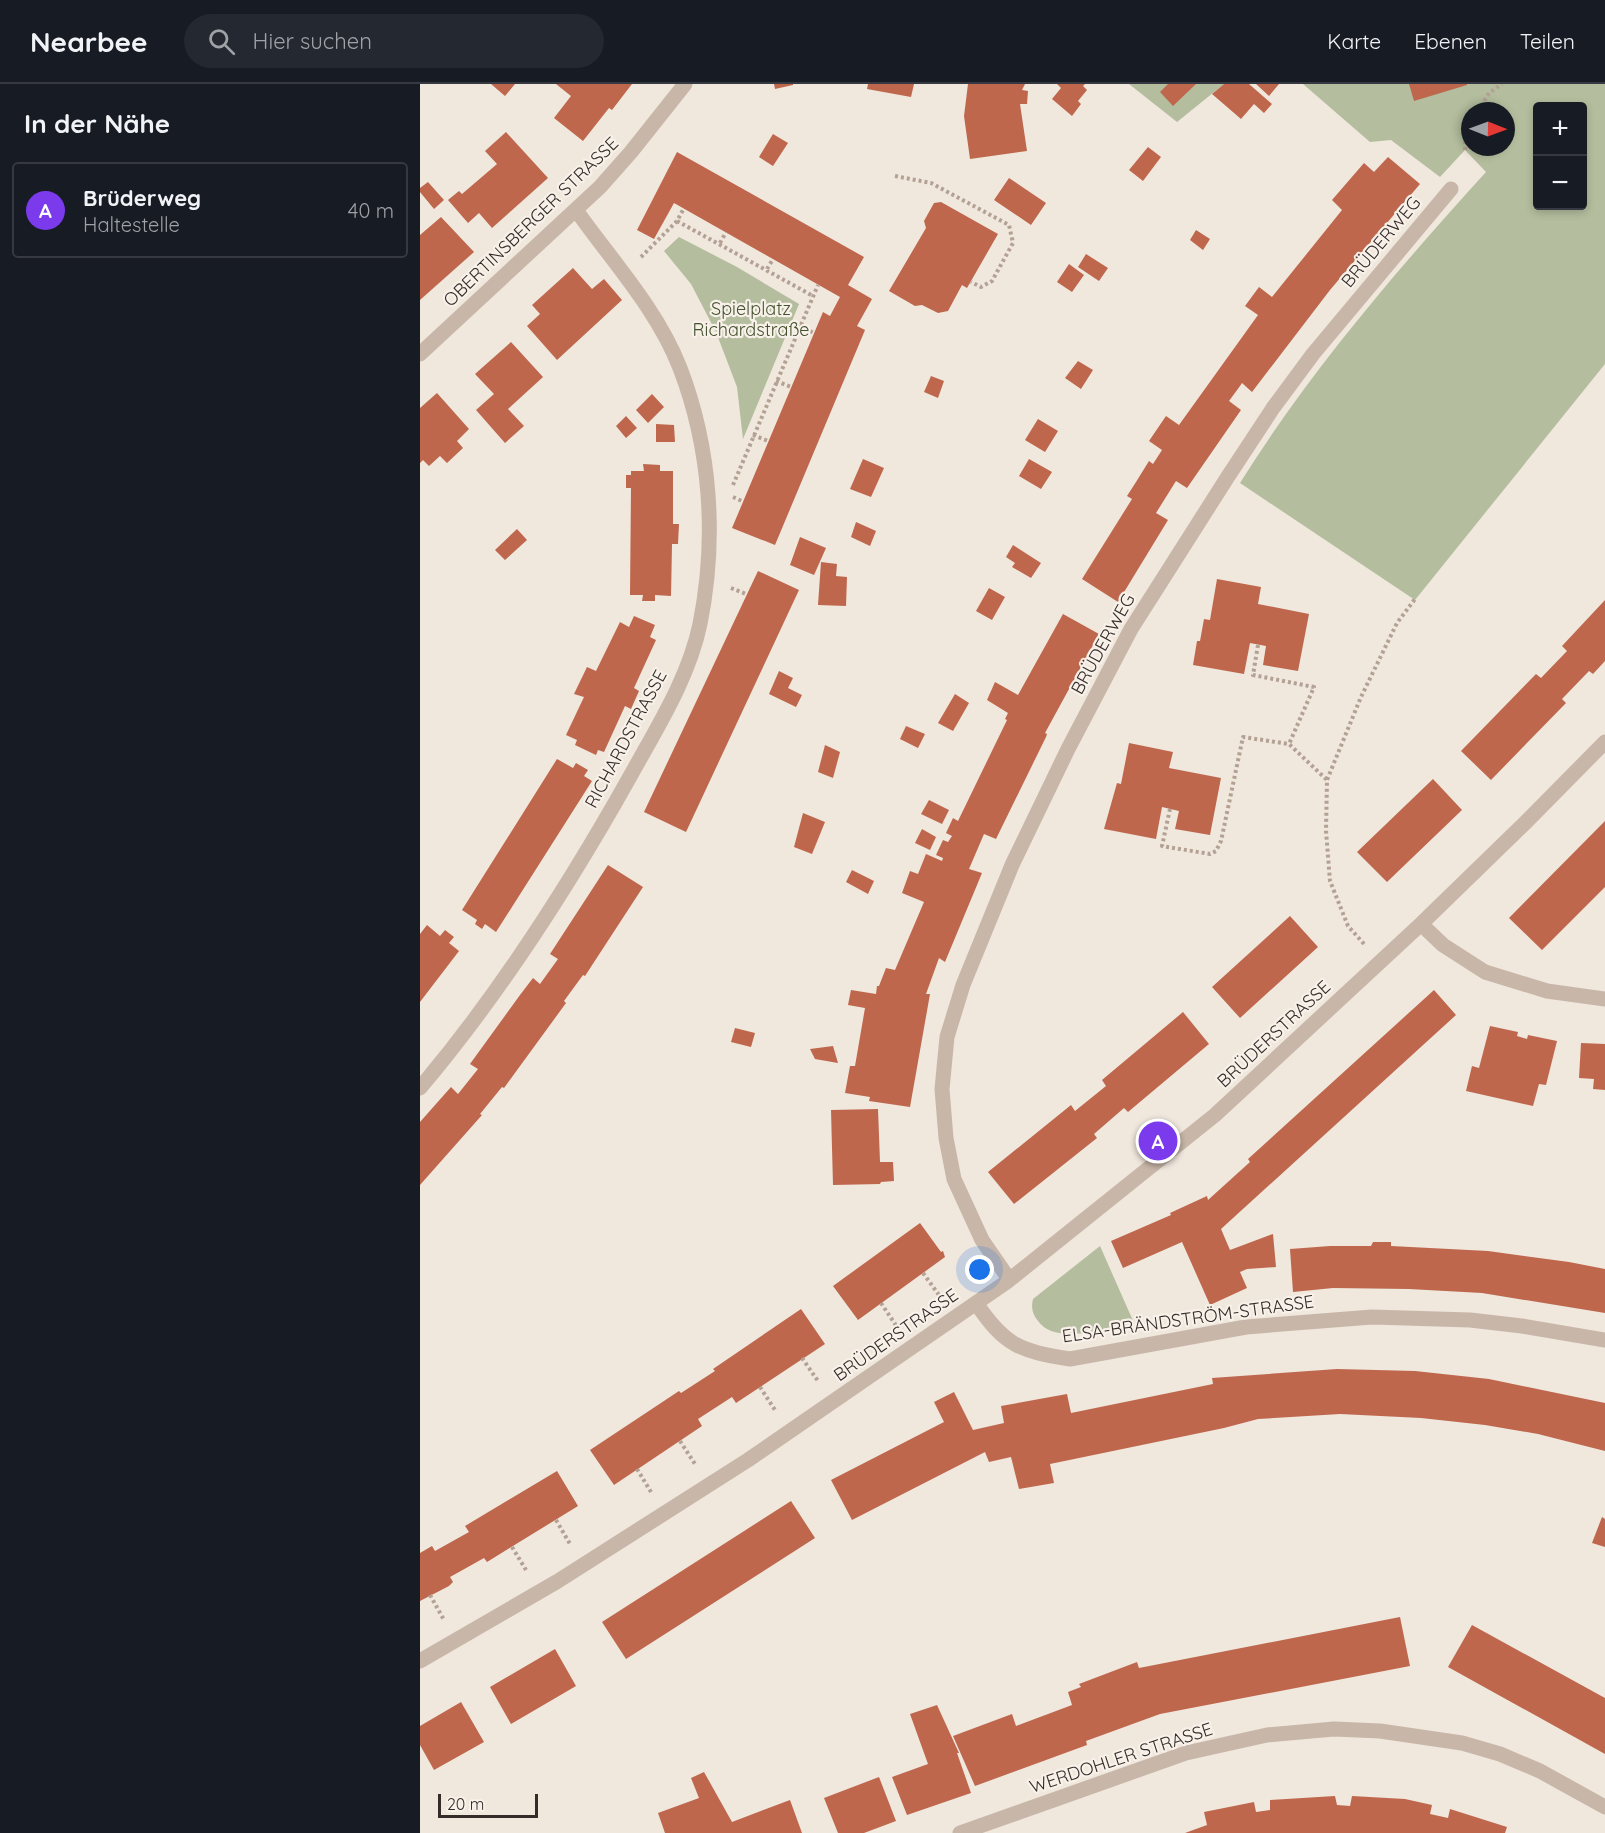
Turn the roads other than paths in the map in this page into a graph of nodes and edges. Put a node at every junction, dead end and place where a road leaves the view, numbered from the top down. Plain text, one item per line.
1 (686, 84) edge
2 (1451, 189) dead end
3 (576, 210) junction
4 (420, 354) edge
5 (1605, 742) edge
6 (1421, 924) junction
7 (1605, 999) edge
8 (420, 1088) edge
9 (1009, 1279) junction
10 (976, 1304) junction
11 (1605, 1340) edge
12 (420, 1661) edge
13 (1605, 1807) edge
14 (960, 1833) edge

1 - 3 street, OBERTINSBERGER STRASSE
2 - 9 street, BRÜDERWEG
3 - 4 street, OBERTINSBERGER STRASSE
3 - 8 street, RICHARDSTRASSE
5 - 6 street, BRÜDERSTRASSE
6 - 7 street
6 - 9 street, BRÜDERSTRASSE
9 - 10 street, BRÜDERSTRASSE
10 - 11 street, ELSA-BRÄNDSTRÖM-STRASSE
10 - 12 street, BRÜDERSTRASSE
13 - 14 street, WERDOHLER STRASSE

